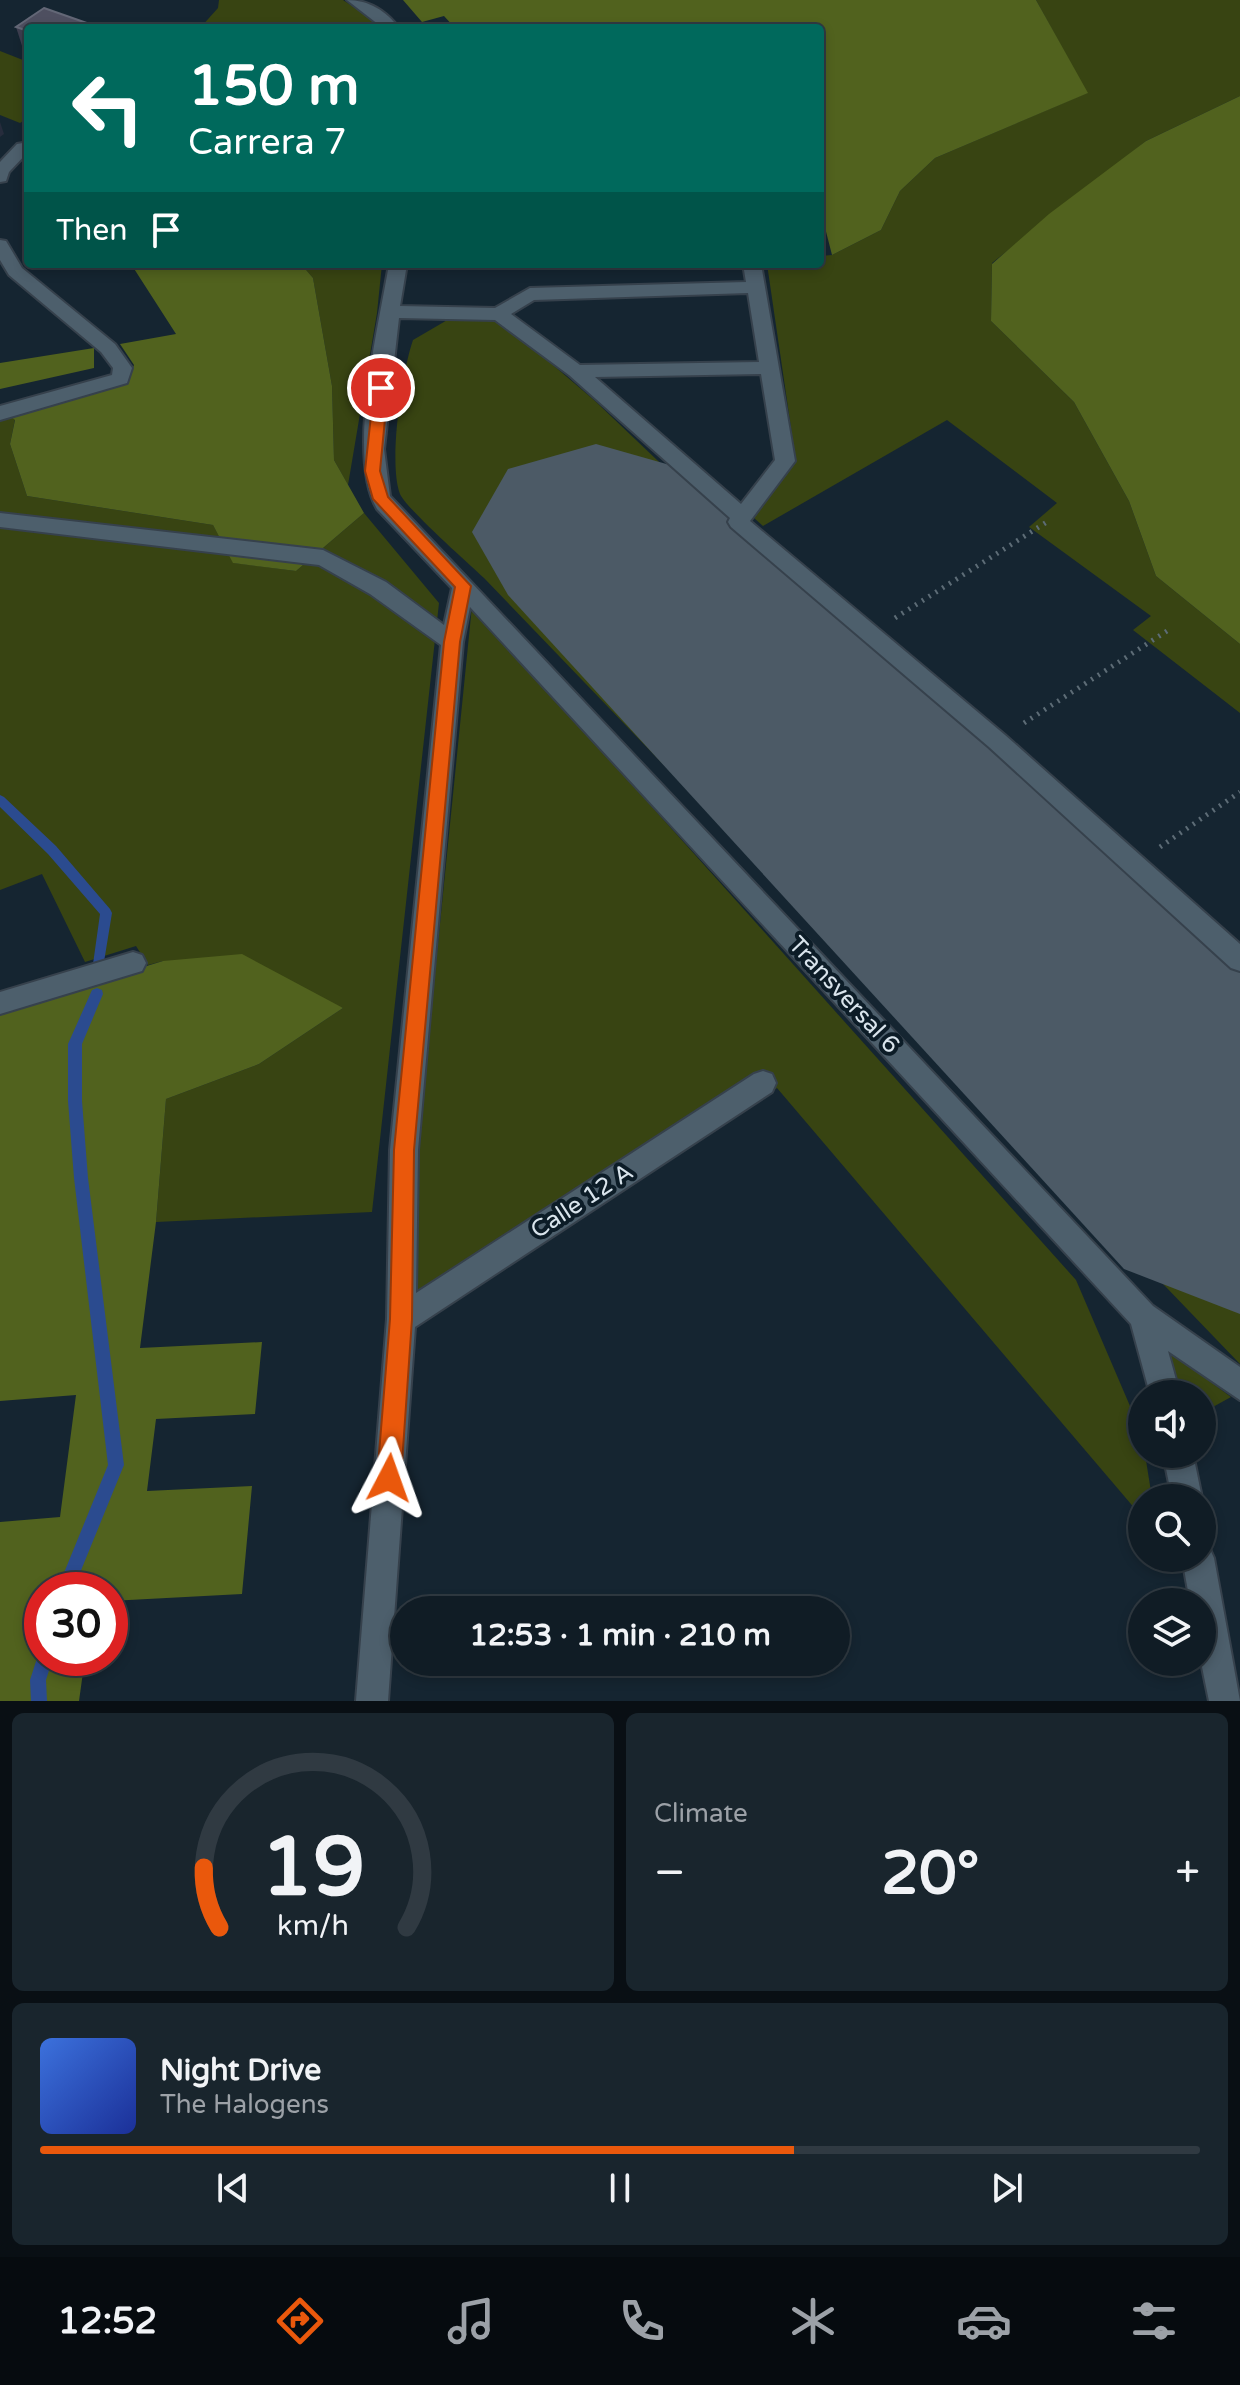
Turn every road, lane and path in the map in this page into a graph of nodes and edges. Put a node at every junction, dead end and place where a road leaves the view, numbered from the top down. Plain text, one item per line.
1 (355, 0) edge
2 (386, 24) edge
3 (23, 148) dead end
4 (0, 177) edge
5 (0, 245) edge
6 (398, 268) edge
7 (753, 268) edge
8 (756, 287) junction
9 (392, 312) junction
10 (499, 314) junction
11 (770, 368) junction
12 (576, 371) junction
13 (0, 413) edge
14 (742, 517) junction
15 (0, 520) edge
16 (1050, 520) dead end
17 (463, 586) junction
18 (1167, 631) dead end
19 (871, 633) junction
20 (452, 642) junction
21 (997, 741) junction
22 (1240, 792) edge
23 (1136, 864) junction
24 (1240, 960) edge
25 (133, 963) dead end
26 (0, 1003) edge
27 (763, 1083) dead end
28 (1143, 1316) junction
29 (401, 1319) junction
30 (1161, 1380) edge
31 (1240, 1385) edge
32 (1201, 1572) edge
33 (372, 1701) edge
34 (1225, 1701) edge

1 - 2 street
3 - 4 street
5 - 13 street
6 - 9 street, Transversal 6
7 - 8 street
8 - 10 street
8 - 11 street
9 - 10 street
9 - 17 street, Transversal 6
10 - 12 street
11 - 12 street
11 - 14 street
12 - 14 street
14 - 19 street
15 - 20 street
16 - 19 path
17 - 20 street
17 - 28 street, Transversal 6
18 - 21 path
19 - 21 street
20 - 29 street
21 - 23 street
22 - 23 path
23 - 24 street
25 - 26 street
27 - 29 street, Calle 12 A
28 - 30 street
28 - 31 street, Transversal 6
29 - 33 street
32 - 34 street

